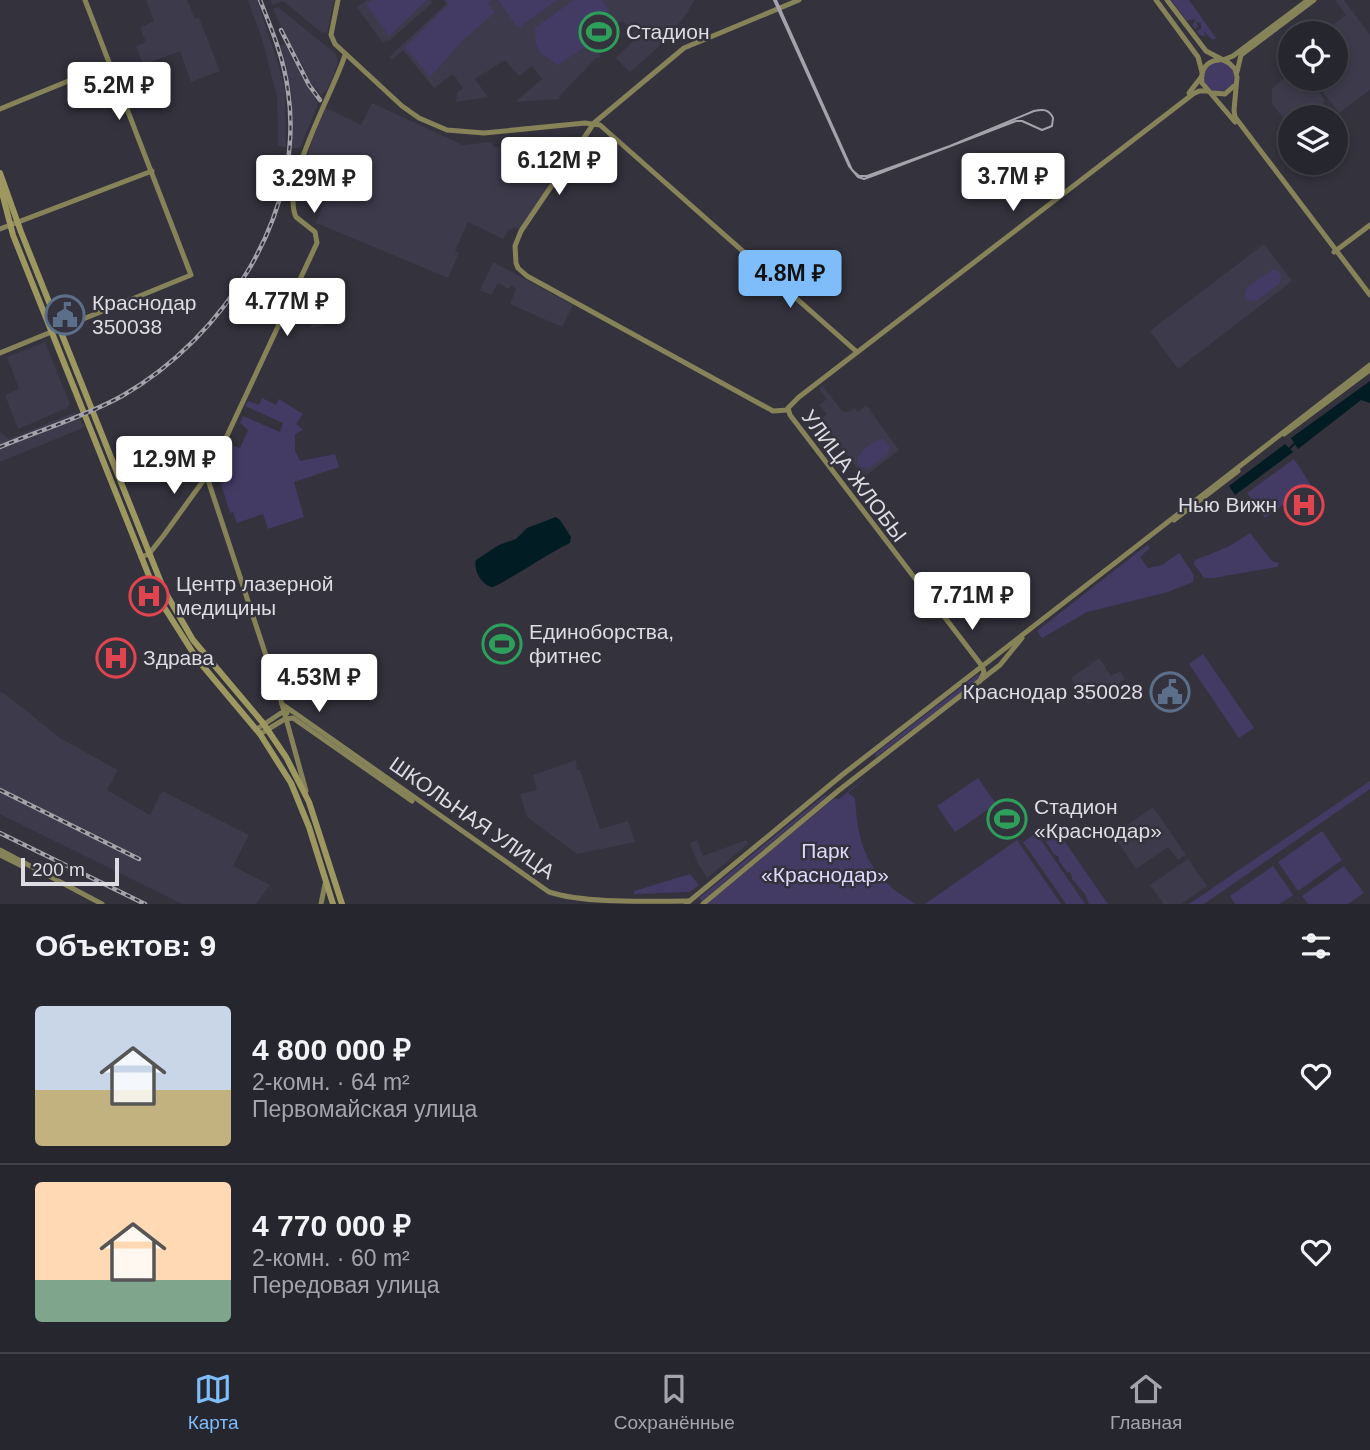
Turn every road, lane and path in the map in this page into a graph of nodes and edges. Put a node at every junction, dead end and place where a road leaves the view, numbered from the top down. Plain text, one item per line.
1 (85, 0) edge
2 (338, 0) edge
3 (799, 0) edge
4 (1156, 0) edge
5 (1167, 0) edge
6 (1308, 0) edge
7 (1314, 0) edge
8 (344, 57) junction
9 (1223, 60) junction
10 (110, 64) junction
11 (1202, 74) junction
12 (1236, 80) junction
13 (1209, 91) junction
14 (0, 109) edge
15 (594, 123) junction
16 (152, 171) junction
17 (0, 173) edge
18 (0, 185) edge
19 (14, 223) junction
20 (1370, 225) edge
21 (1, 229) edge
22 (1335, 251) junction
23 (1370, 298) edge
24 (0, 353) edge
25 (855, 353) junction
26 (1370, 367) edge
27 (788, 412) junction
28 (205, 480) junction
29 (142, 537) junction
30 (155, 542) junction
31 (148, 552) junction
32 (141, 555) junction
33 (981, 666) junction
34 (993, 670) junction
35 (982, 678) junction
36 (282, 704) junction
37 (295, 714) junction
38 (283, 716) junction
39 (265, 726) junction
40 (258, 732) junction
41 (874, 750) junction
42 (865, 757) junction
43 (880, 758) junction
44 (363, 764) junction
45 (871, 766) junction
46 (832, 783) junction
47 (823, 791) junction
48 (838, 791) junction
49 (829, 798) junction
50 (309, 802) junction
51 (0, 853) edge
52 (325, 877) junction
53 (687, 903) edge
54 (94, 904) edge
55 (102, 904) edge
56 (321, 904) edge
57 (333, 904) edge
58 (342, 904) edge
59 (648, 904) edge
60 (703, 904) edge

1 - 10 main road
2 - 8 main road
3 - 15 main road
4 - 11 main road
5 - 9 main road
6 - 9 main road
7 - 12 main road
8 - 15 main road
8 - 28 main road
9 - 11 main road
9 - 12 main road
10 - 14 main road
10 - 16 main road
11 - 13 main road
11 - 25 main road
12 - 13 main road
12 - 22 main road
13 - 22 main road
13 - 25 main road
15 - 25 main road
15 - 27 main road, УЛИЦА ЖЛОБЫ
16 - 19 main road
16 - 24 main road
17 - 19 main road
18 - 19 main road
19 - 21 main road
19 - 29 main road
19 - 32 main road
20 - 22 main road
22 - 23 main road
25 - 27 main road
26 - 33 main road
26 - 34 main road
27 - 33 main road, УЛИЦА ЖЛОБЫ
27 - 33 main road, УЛИЦА ЖЛОБЫ
28 - 30 main road
28 - 31 main road
28 - 36 main road
28 - 38 main road
29 - 30 main road
29 - 31 main road
30 - 31 main road
31 - 32 main road
31 - 39 main road
32 - 40 main road
33 - 34 main road
33 - 35 main road
33 - 41 main road
34 - 35 main road
35 - 43 main road
36 - 37 main road, ШКОЛЬНАЯ УЛИЦА
36 - 38 main road
37 - 38 main road, ШКОЛЬНАЯ УЛИЦА
37 - 44 main road, ШКОЛЬНАЯ УЛИЦА
38 - 39 main road
38 - 44 main road, ШКОЛЬНАЯ УЛИЦА
38 - 50 main road
39 - 40 main road
39 - 50 main road
40 - 52 main road
41 - 42 main road
41 - 43 main road
42 - 45 main road
42 - 46 main road
43 - 45 main road
44 - 53 main road, ШКОЛЬНАЯ УЛИЦА
44 - 59 main road, ШКОЛЬНАЯ УЛИЦА
45 - 48 main road
46 - 47 main road
46 - 48 main road
47 - 49 main road
47 - 53 main road
48 - 49 main road
49 - 60 main road
50 - 58 main road
51 - 54 main road
51 - 55 main road
52 - 56 main road
52 - 57 main road

